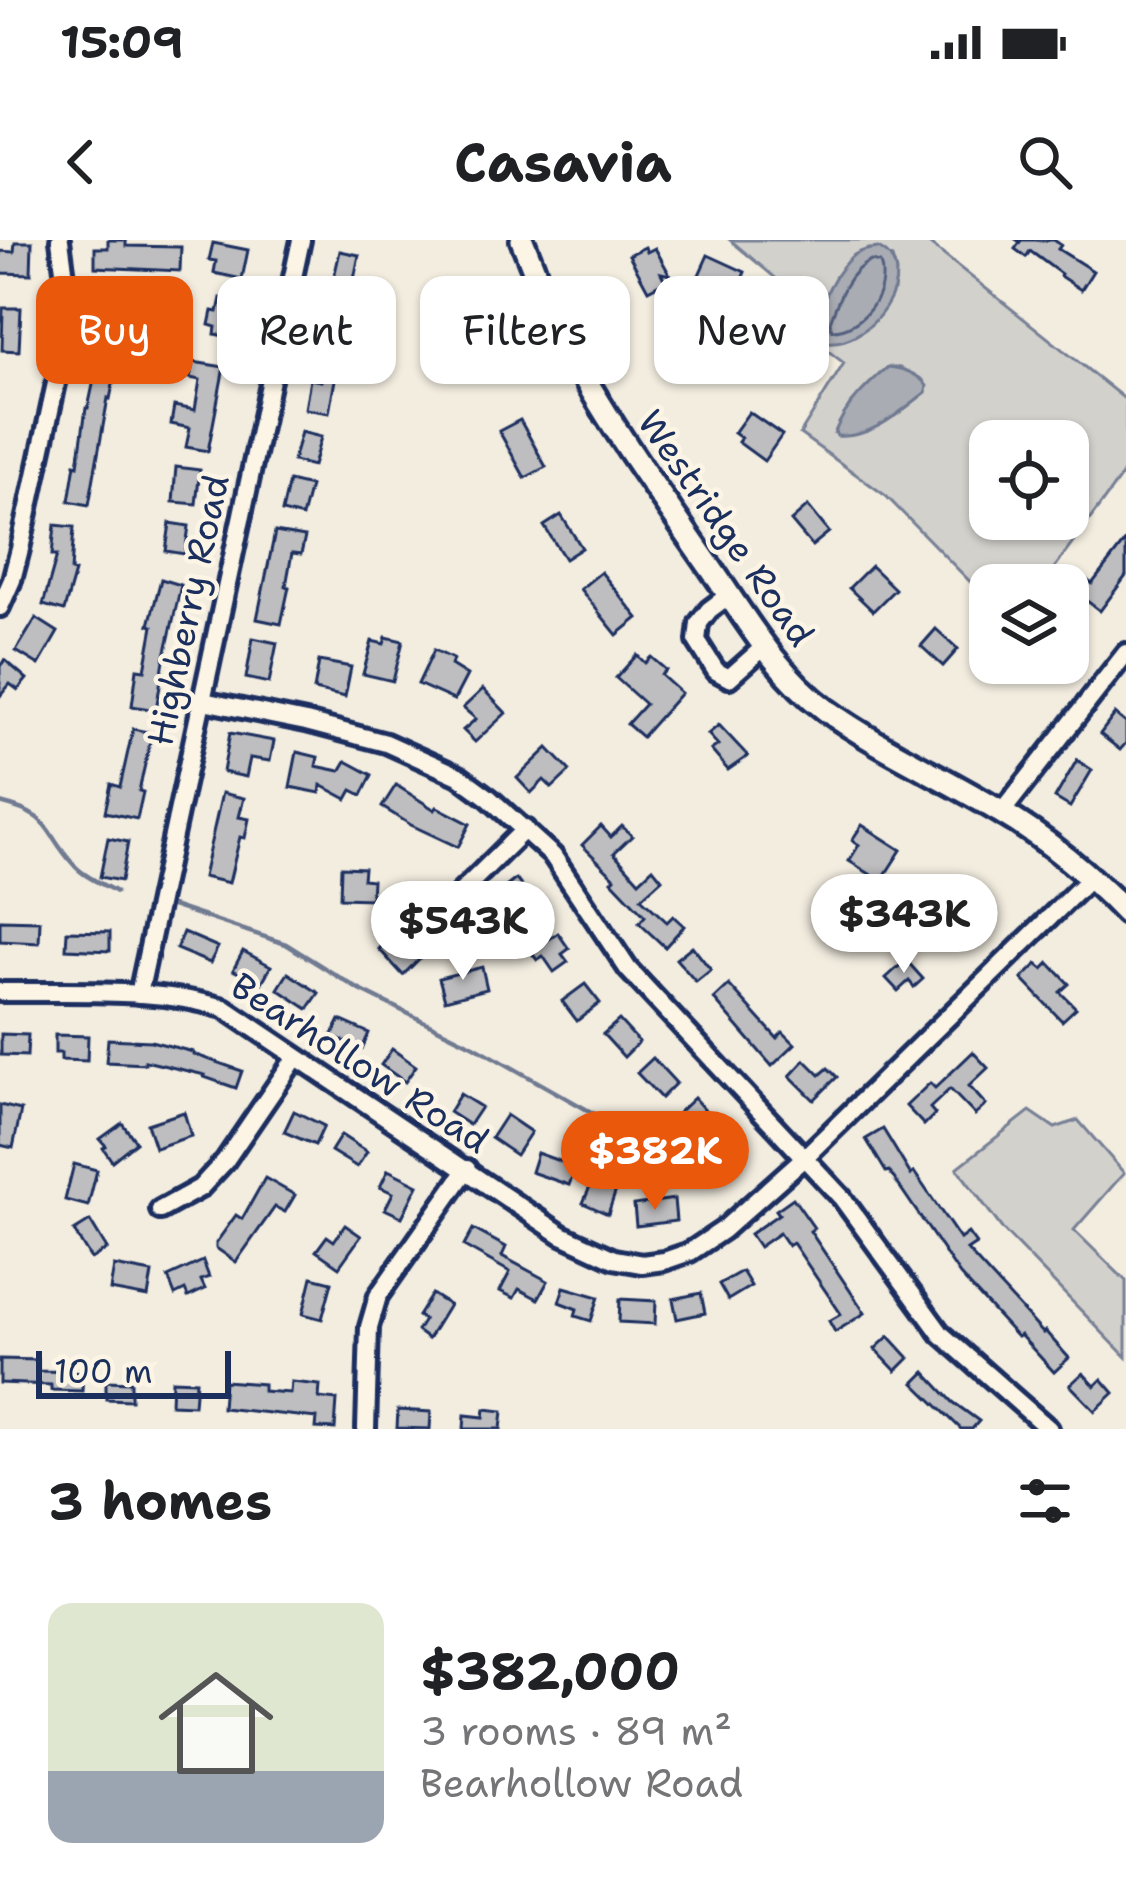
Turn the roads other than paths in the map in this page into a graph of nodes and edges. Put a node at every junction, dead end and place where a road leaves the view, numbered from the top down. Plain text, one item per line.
1 (60, 240) edge
2 (301, 240) edge
3 (522, 240) edge
4 (729, 595) junction
5 (0, 607) edge
6 (765, 646) junction
7 (1126, 653) edge
8 (203, 701) junction
9 (1002, 812) junction
10 (525, 829) junction
11 (1089, 879) junction
12 (448, 905) dead end
13 (1126, 913) edge
14 (0, 992) edge
15 (139, 994) junction
16 (296, 1057) junction
17 (806, 1156) junction
18 (467, 1169) junction
19 (160, 1210) dead end
20 (366, 1429) edge
21 (1049, 1429) edge

1 - 5 street
2 - 8 street, Highberry Road
3 - 4 main road, Westridge Road
4 - 6 main road, Westridge Road
4 - 6 street
6 - 9 main road, Westridge Road
7 - 9 street
8 - 10 street
8 - 15 street, Highberry Road
9 - 11 main road, Westridge Road
10 - 12 street
10 - 17 street
11 - 13 main road, Westridge Road
11 - 17 street, Bearhollow Road
14 - 15 street, Bearhollow Road
15 - 16 street, Bearhollow Road
16 - 18 street, Bearhollow Road
16 - 19 street
17 - 18 street, Bearhollow Road
17 - 21 street
18 - 20 street

